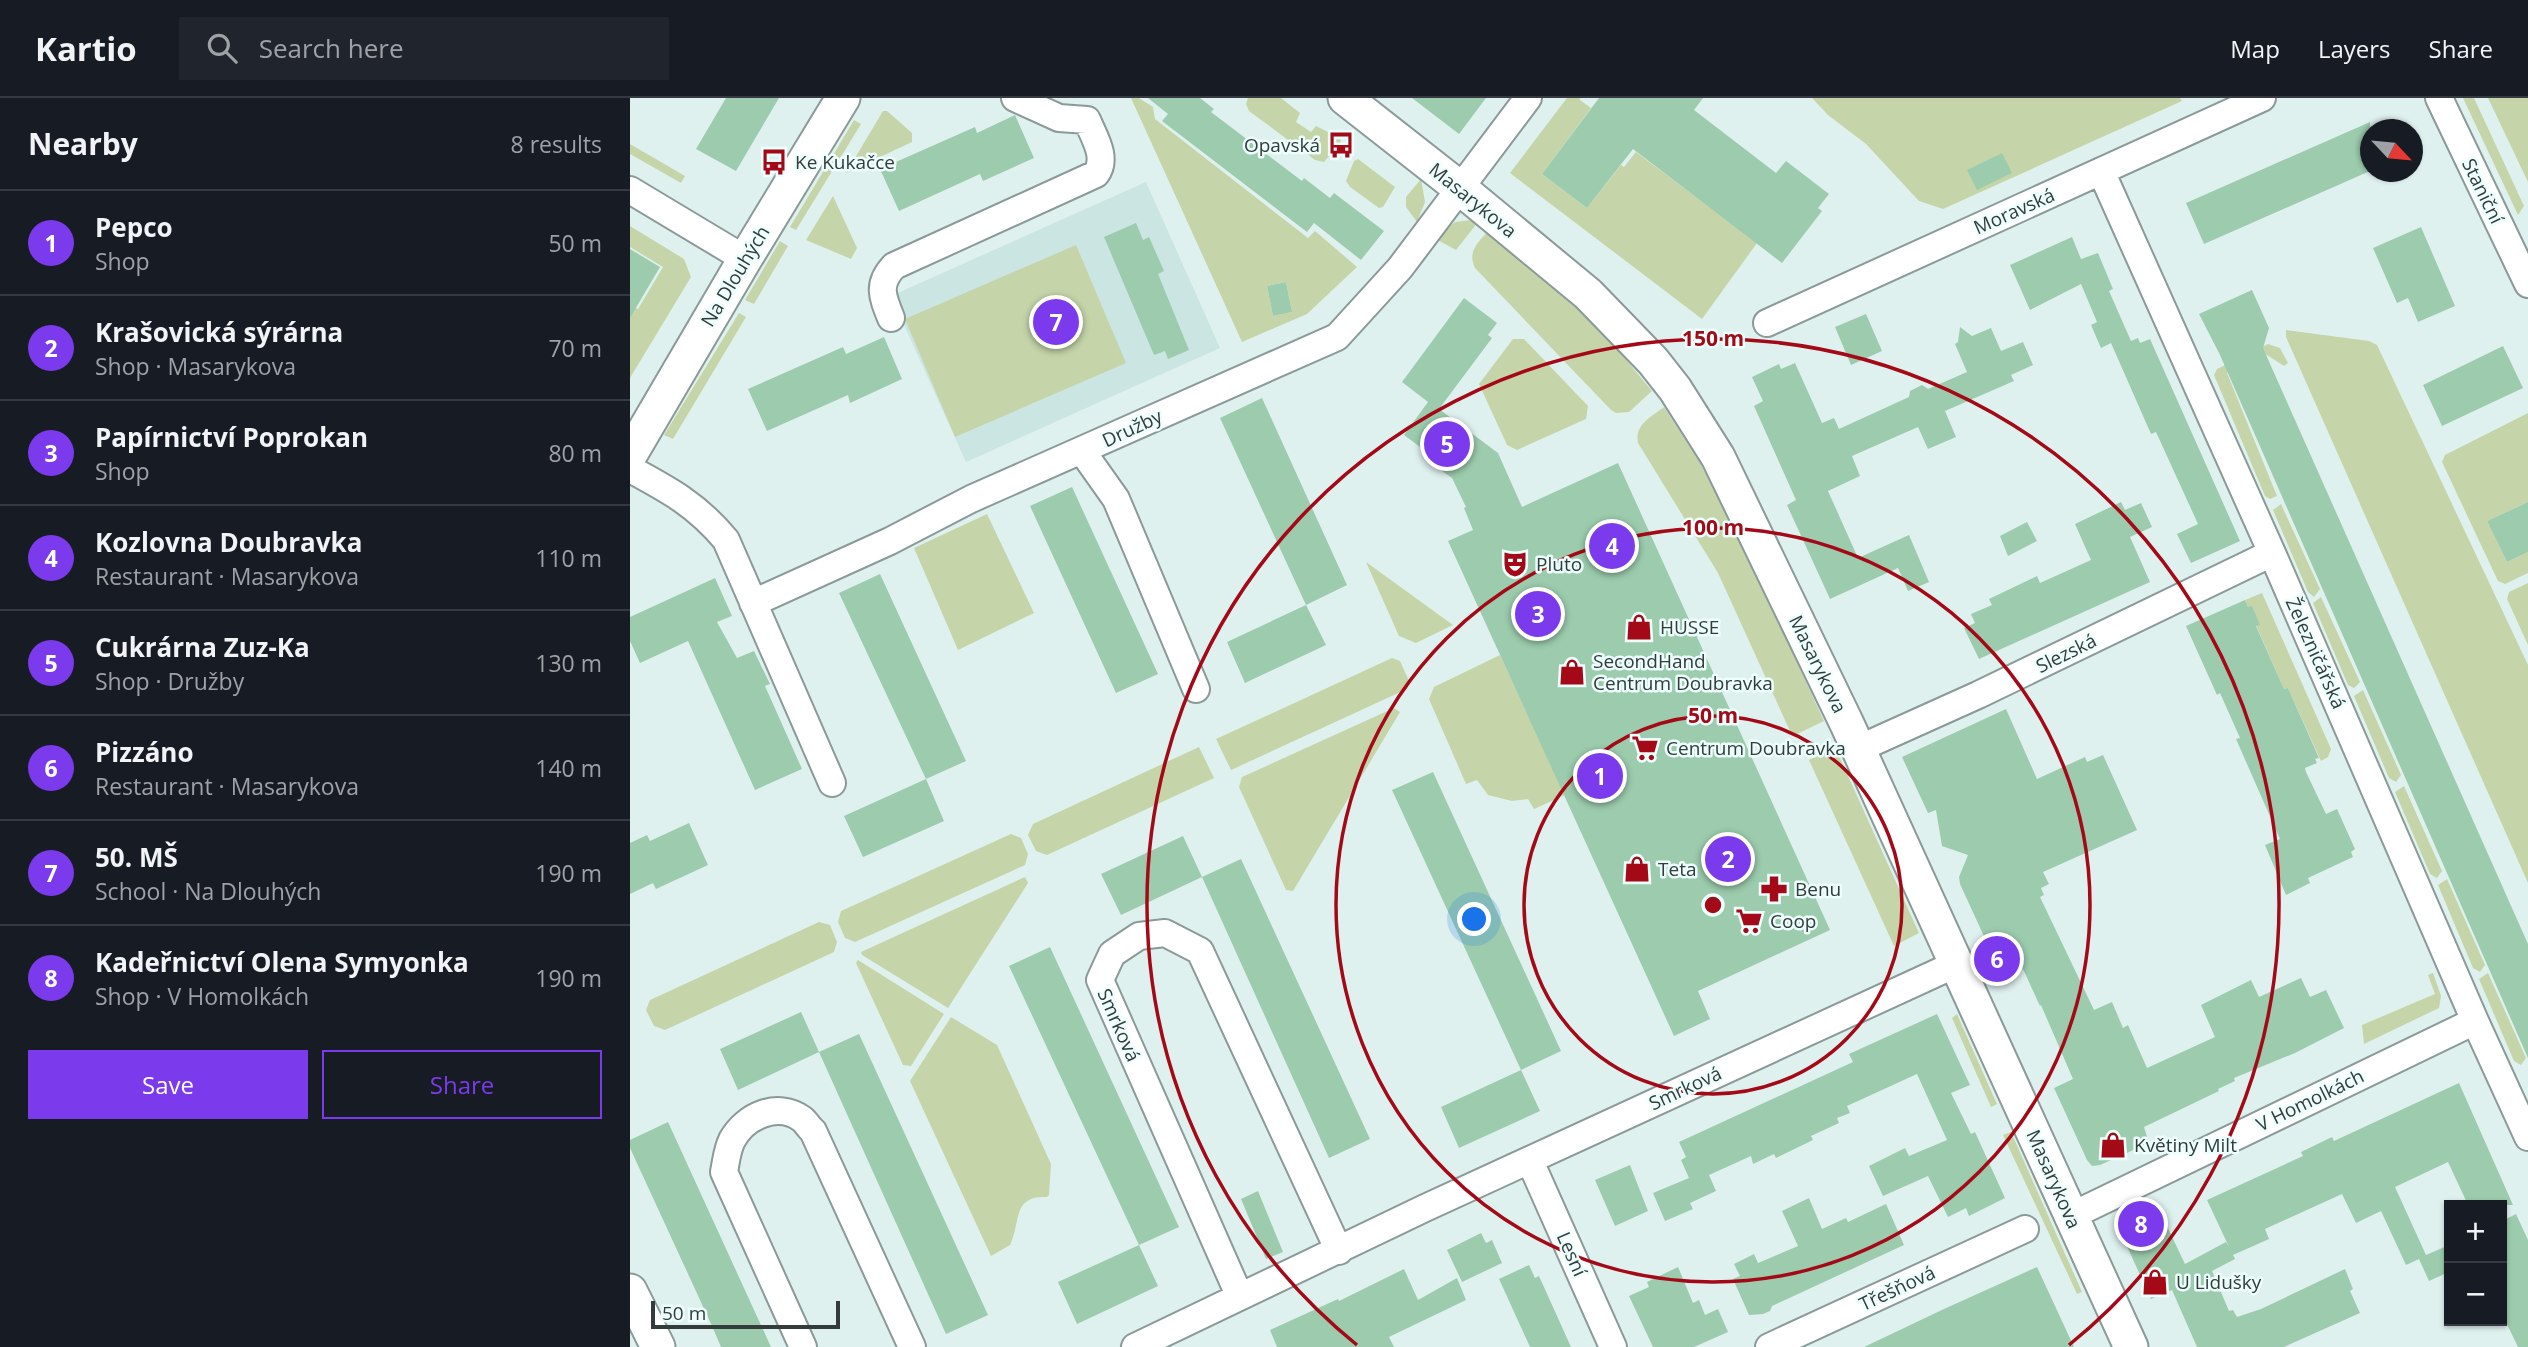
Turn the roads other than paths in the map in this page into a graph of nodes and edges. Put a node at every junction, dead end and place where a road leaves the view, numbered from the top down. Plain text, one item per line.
1 (843, 98) edge
2 (1015, 98) edge
3 (1345, 98) edge
4 (1528, 98) edge
5 (2262, 98) edge
6 (2439, 98) edge
7 (2101, 171) junction
8 (1461, 189) junction
9 (630, 190) edge
10 (744, 259) junction
11 (2528, 284) edge
12 (891, 318) dead end
13 (1767, 323) dead end
14 (1082, 451) junction
15 (630, 455) edge
16 (630, 469) edge
17 (2272, 554) junction
18 (753, 603) junction
19 (1196, 689) dead end
20 (1858, 748) junction
21 (832, 783) dead end
22 (1956, 964) junction
23 (2475, 1021) junction
24 (2528, 1137) edge
25 (1530, 1161) junction
26 (2071, 1216) junction
27 (2025, 1229) dead end
28 (1339, 1251) junction
29 (630, 1291) edge
30 (1239, 1295) junction
31 (658, 1347) edge
32 (803, 1347) edge
33 (912, 1347) edge
34 (1135, 1347) edge
35 (1613, 1347) edge
36 (1769, 1347) edge
37 (2131, 1347) edge

1 - 10 street, Na Dlouhých
2 - 12 street
3 - 8 street, Masarykova
4 - 8 street
5 - 7 street, Moravská
6 - 11 street, Staniční
7 - 13 street, Moravská
7 - 17 street, Železničářská
8 - 14 street, Družby
8 - 20 street, Masarykova
9 - 10 street
10 - 15 street, Na Dlouhých
14 - 18 street, Družby
14 - 19 street
16 - 18 street
17 - 20 street, Slezská
17 - 23 street, Železničářská
18 - 21 street
20 - 22 street, Masarykova
22 - 25 street, Smrková
22 - 26 street, Masarykova
23 - 24 street, Železničářská
23 - 26 street, V Homolkách
25 - 28 street, Smrková
25 - 35 street, Lesní
26 - 37 street, Masarykova
27 - 36 street, Třešňová
28 - 30 street, Smrková
28 - 30 street, Smrková
29 - 31 street
30 - 34 street, Smrková
32 - 33 street

